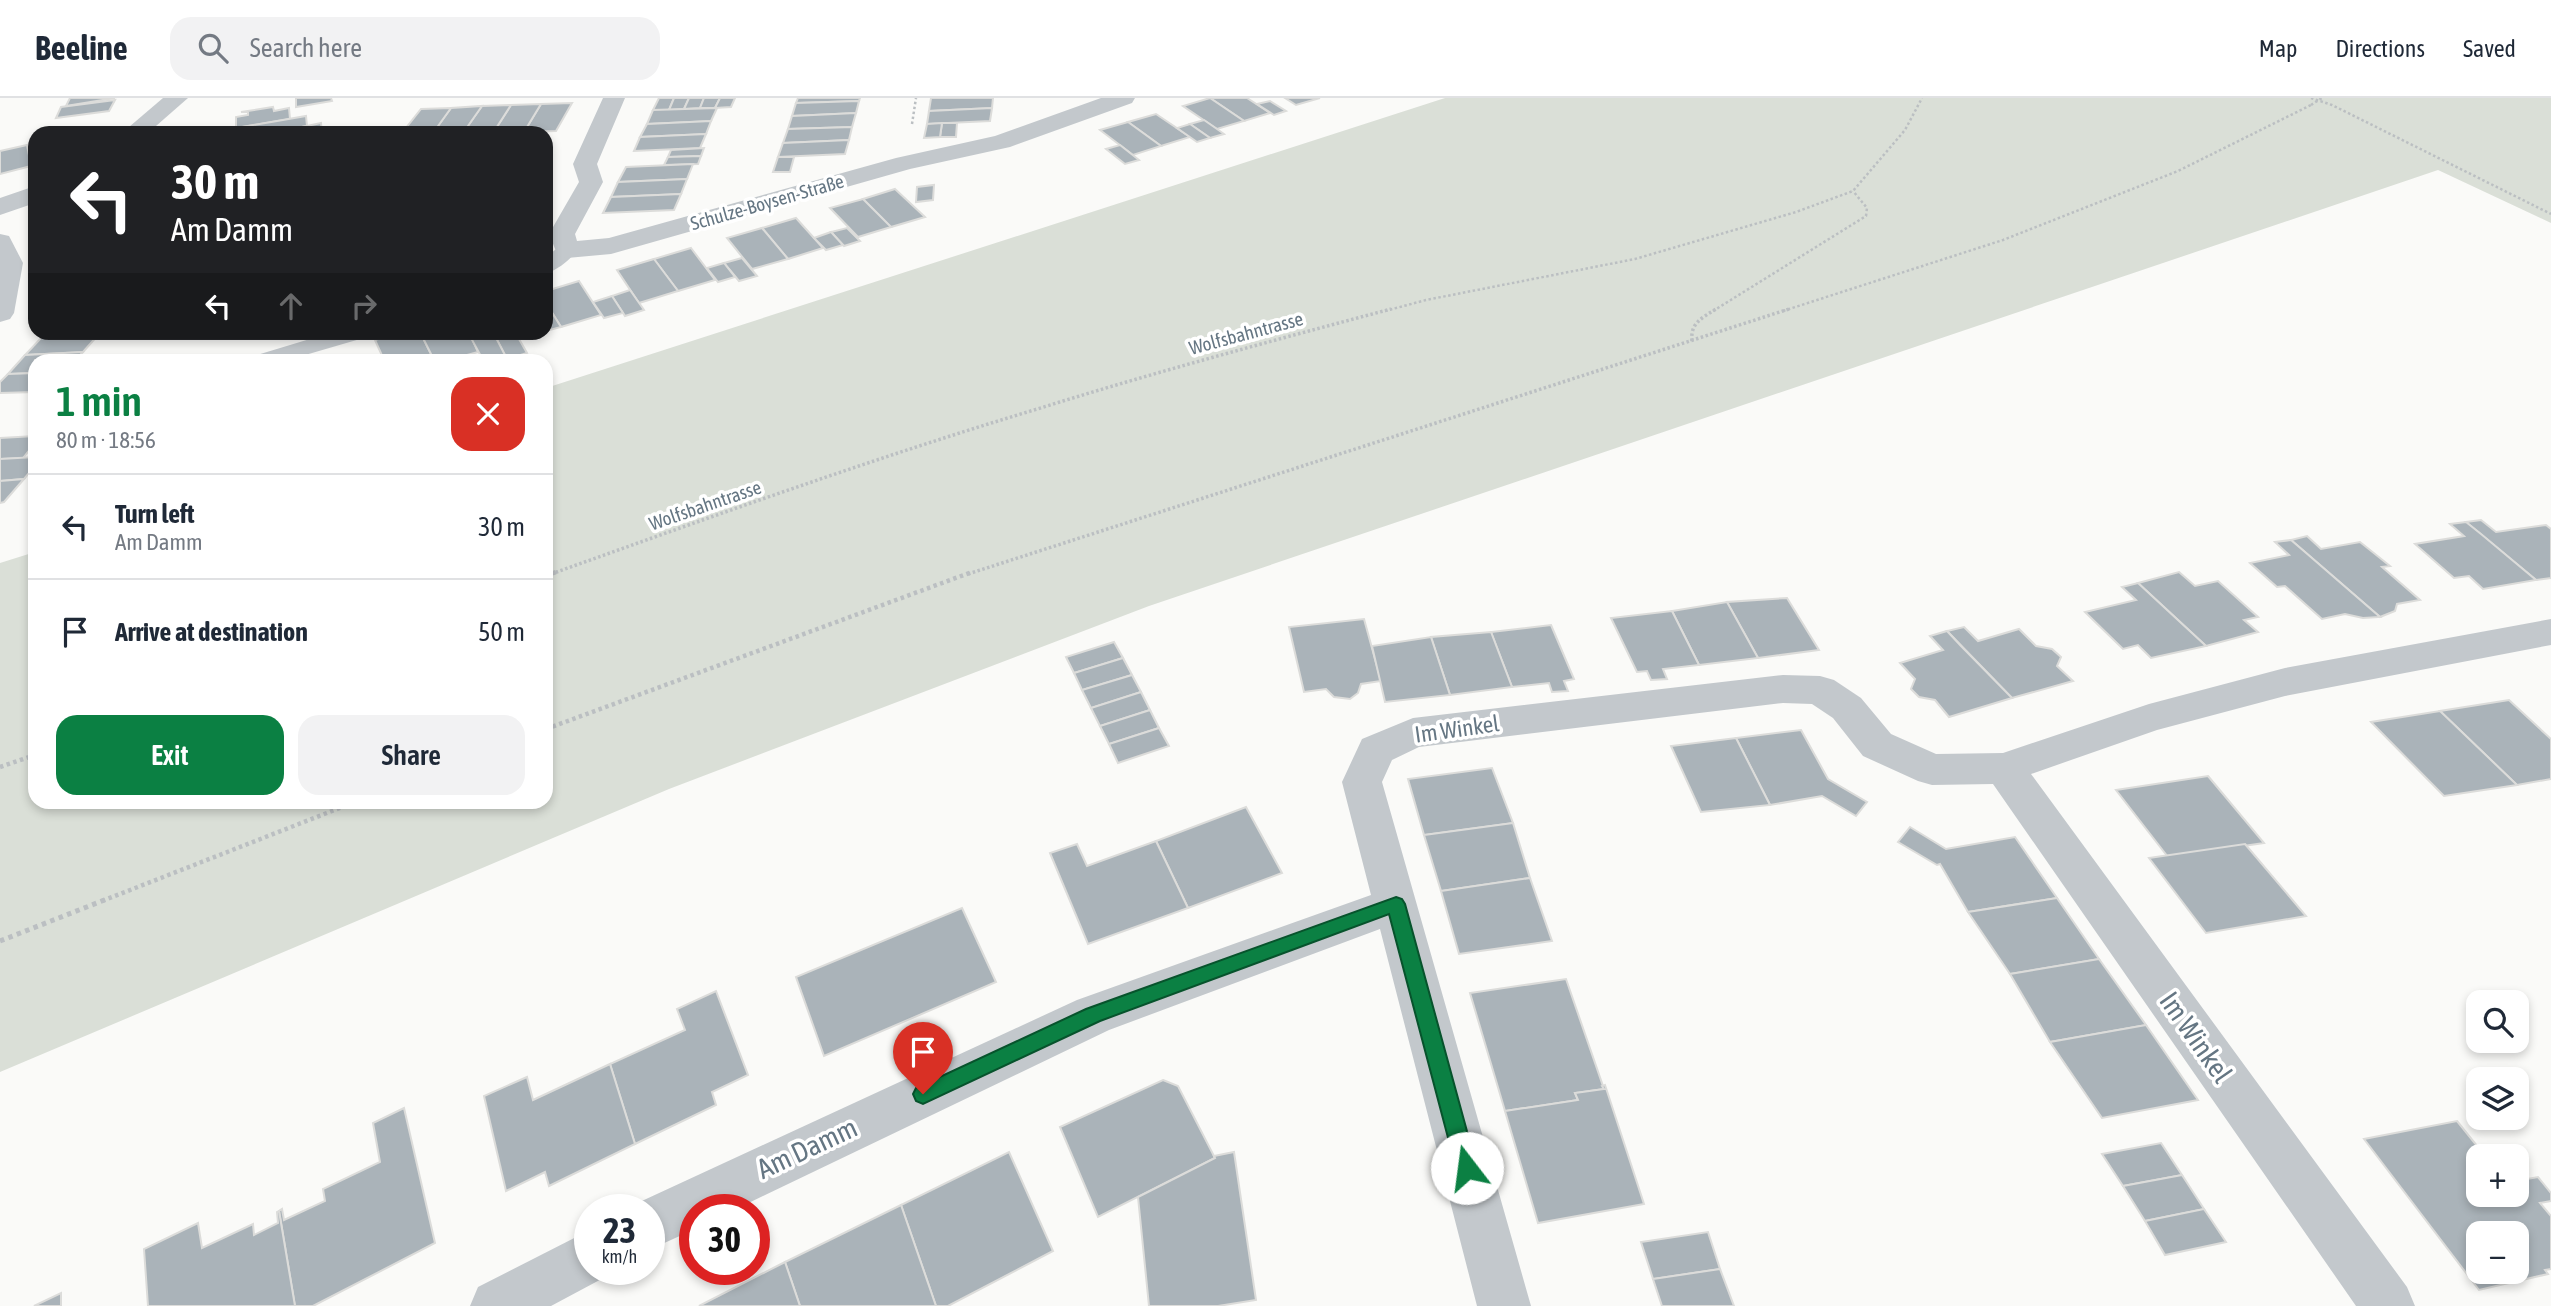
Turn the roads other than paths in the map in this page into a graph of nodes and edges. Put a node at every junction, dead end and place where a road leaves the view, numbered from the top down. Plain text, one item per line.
1 (177, 98) edge
2 (614, 98) edge
3 (1124, 98) edge
4 (143, 126) edge
5 (28, 197) edge
6 (0, 207) edge
7 (0, 242) edge
8 (567, 250) junction
9 (553, 261) edge
10 (0, 313) edge
11 (332, 340) edge
12 (285, 354) edge
13 (2551, 632) edge
14 (2004, 768) junction
15 (1396, 904) junction
16 (665, 1216) edge
17 (574, 1265) edge
18 (497, 1306) edge
19 (1504, 1306) edge
20 (2388, 1306) edge

1 - 4 street
2 - 8 street
3 - 8 street, Schulze-Boysen-Straße
5 - 6 street
7 - 10 street
8 - 9 lane
11 - 12 lane
13 - 14 street, Im Winkel
14 - 15 street, Im Winkel
14 - 20 street, Im Winkel
15 - 16 street, Am Damm
15 - 19 street, Im Winkel
17 - 18 street

